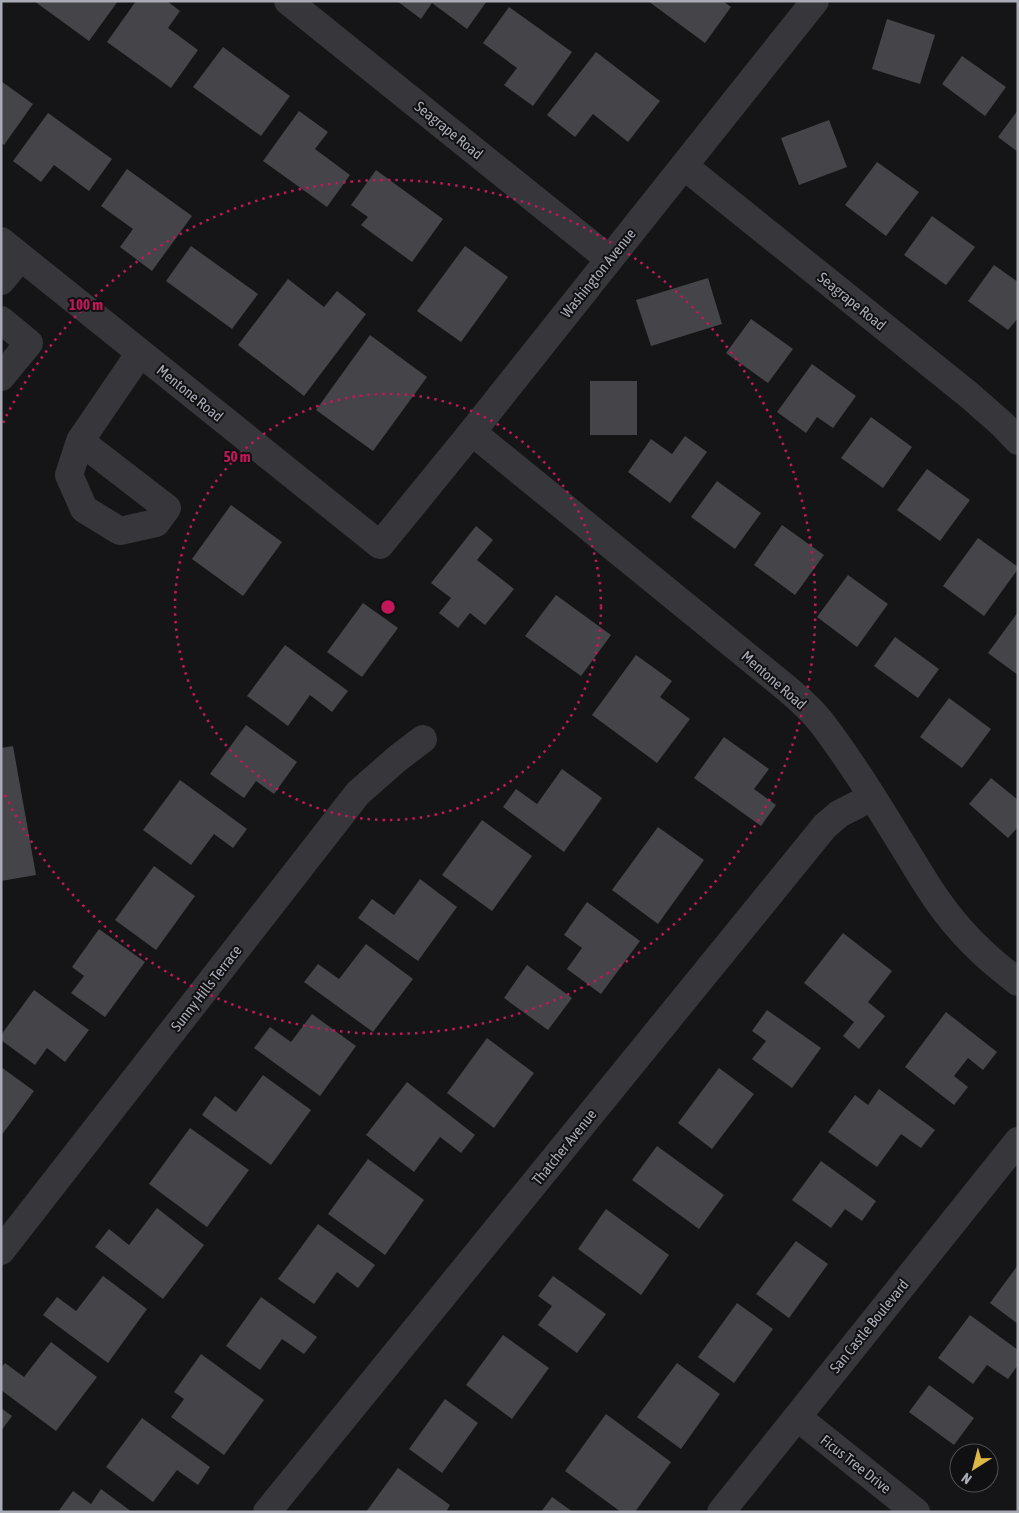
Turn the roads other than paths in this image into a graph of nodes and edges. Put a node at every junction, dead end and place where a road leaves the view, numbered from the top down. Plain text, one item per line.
1 (288, 1) edge
2 (815, 1) edge
3 (684, 166) junction
4 (11, 249) edge
5 (609, 259) junction
6 (1, 281) edge
7 (1, 320) edge
8 (140, 353) junction
9 (1, 377) edge
10 (472, 432) junction
11 (80, 441) dead end
12 (1018, 441) edge
13 (380, 545) joint
14 (423, 738) dead end
15 (872, 797) junction
16 (1018, 982) edge
17 (1018, 1141) edge
18 (1, 1251) edge
19 (797, 1417) junction
20 (267, 1512) edge
21 (721, 1512) edge
22 (916, 1512) edge

1 - 5 street, Seagrape Road
2 - 3 street, Washington Avenue
3 - 5 street, Washington Avenue
3 - 12 street, Seagrape Road
4 - 6 street
4 - 8 street, Mentone Road
5 - 10 street, Washington Avenue
7 - 9 street
8 - 11 street
8 - 13 street, Mentone Road
10 - 13 street, Washington Avenue
10 - 15 street, Mentone Road
14 - 18 street, Sunny Hills Terrace
15 - 16 street, Mentone Road
15 - 20 street, Thatcher Avenue
17 - 19 street, San Castle Boulevard
19 - 21 street, San Castle Boulevard
19 - 22 street, Ficus Tree Drive

